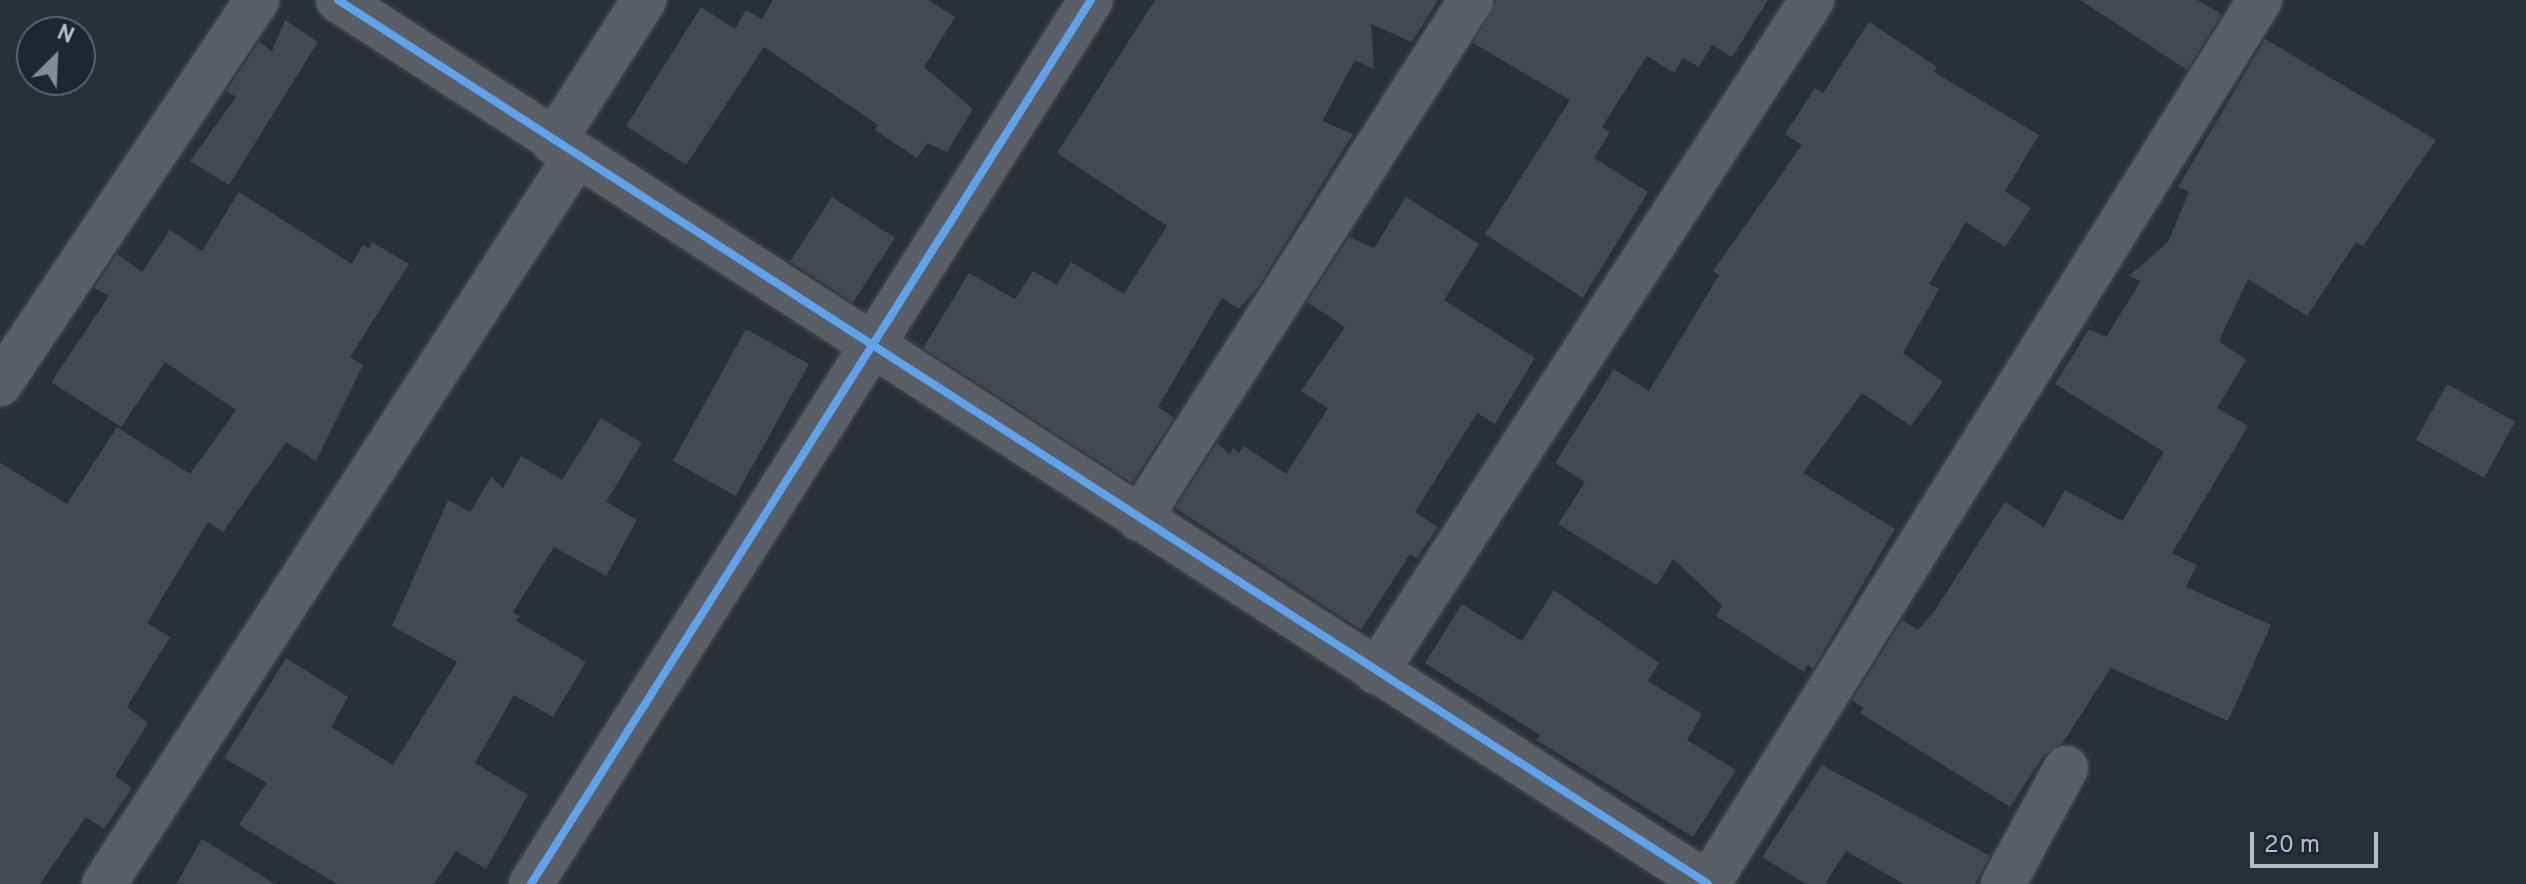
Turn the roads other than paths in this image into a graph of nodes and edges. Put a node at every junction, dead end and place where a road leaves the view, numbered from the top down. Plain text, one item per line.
1 (257, 0) edge
2 (338, 0) edge
3 (644, 0) edge
4 (1091, 0) edge
5 (1471, 0) edge
6 (1812, 0) edge
7 (2260, 0) edge
8 (564, 149) junction
9 (871, 348) junction
10 (0, 384) edge
11 (1139, 519) junction
12 (1376, 672) junction
13 (2066, 768) dead end
14 (104, 884) edge
15 (531, 884) edge
16 (1708, 884) edge
17 (2003, 884) edge

1 - 10 street
2 - 8 street
3 - 8 street
4 - 9 street
5 - 11 street
6 - 12 street
7 - 16 street
8 - 9 street
8 - 14 street
9 - 11 street
9 - 15 street
11 - 12 street
12 - 16 street
13 - 17 street

